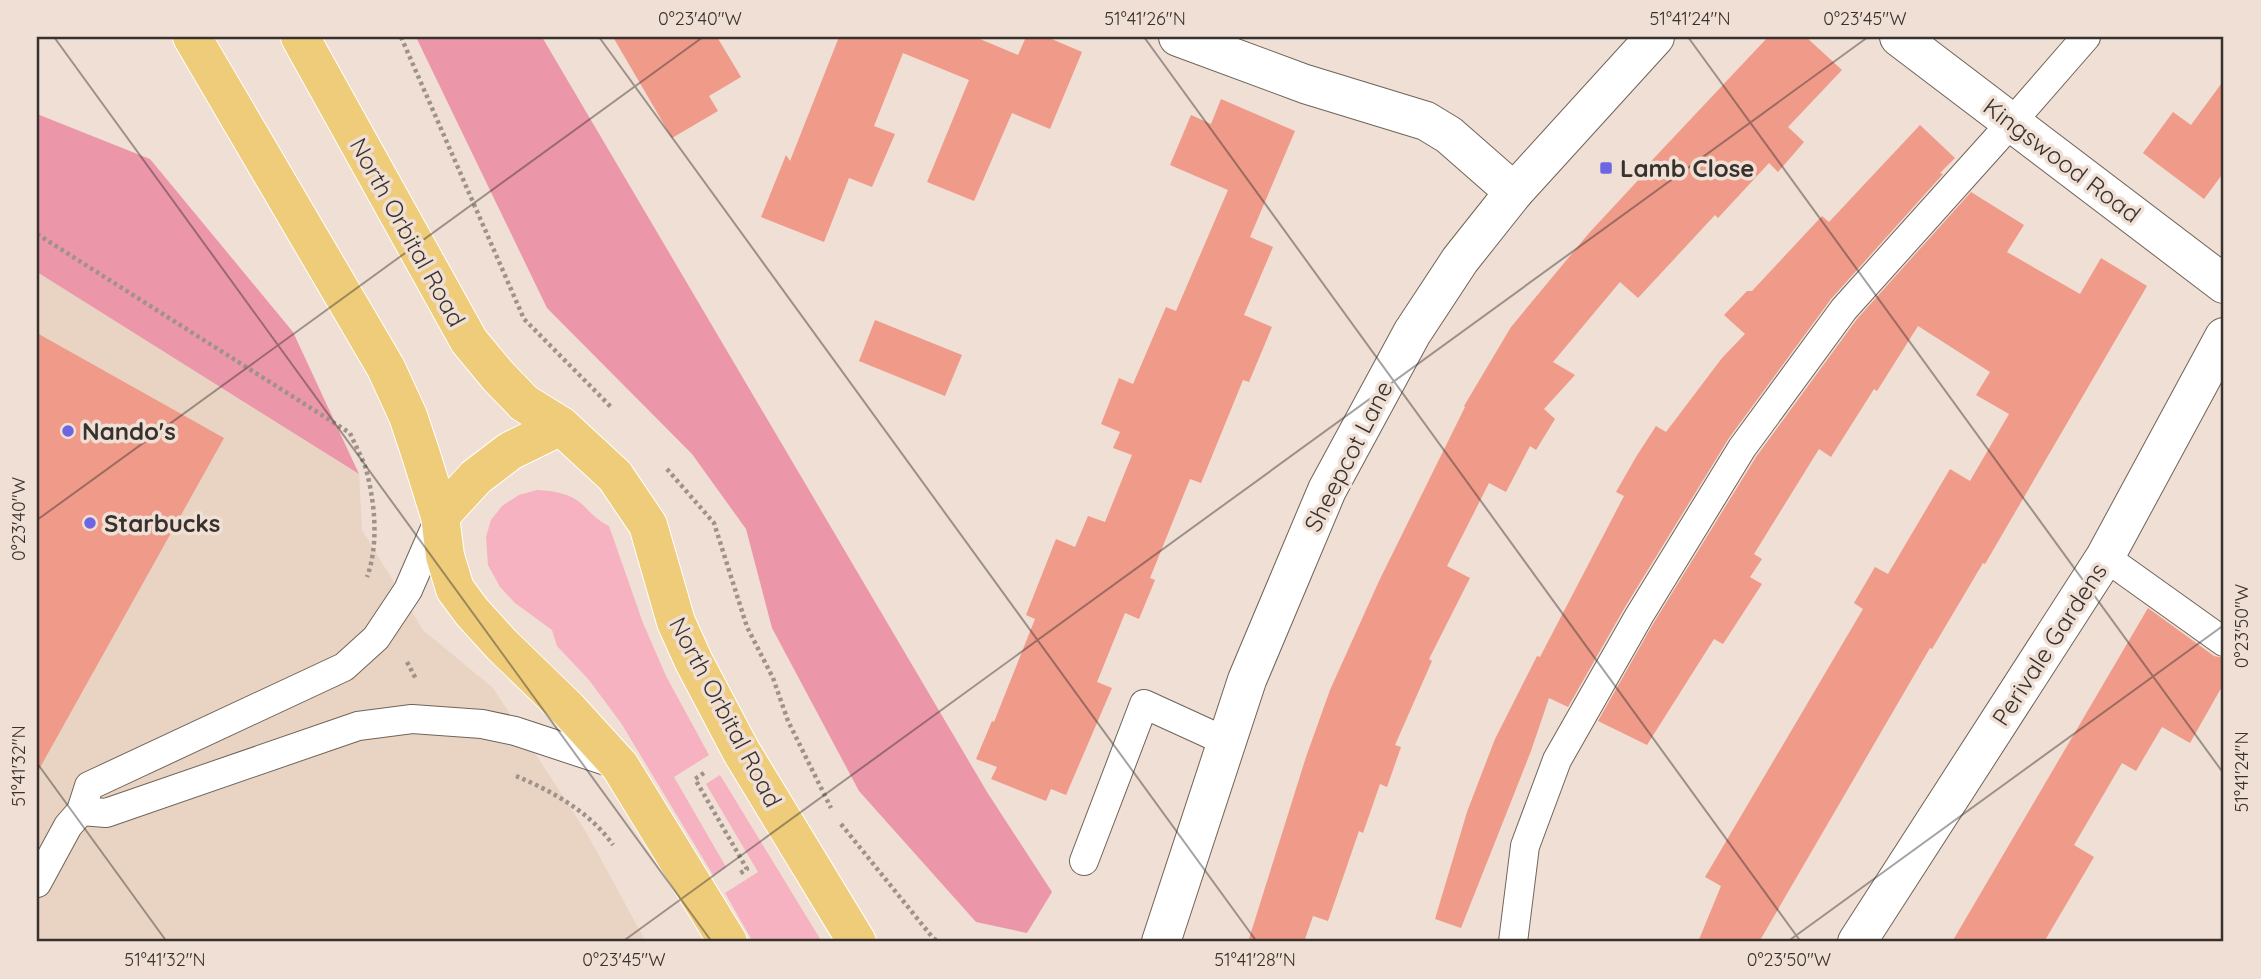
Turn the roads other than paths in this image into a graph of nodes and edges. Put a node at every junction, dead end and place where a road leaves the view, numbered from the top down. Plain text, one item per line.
1 (192, 37) edge
2 (300, 37) edge
3 (1178, 37) edge
4 (1655, 37) edge
5 (1899, 37) edge
6 (2086, 37) edge
7 (2012, 122) junction
8 (1514, 192) junction
9 (2224, 284) edge
10 (2224, 337) edge
11 (561, 426) junction
12 (440, 516) junction
13 (2105, 556) junction
14 (2224, 642) edge
15 (1225, 741) junction
16 (620, 766) junction
17 (81, 811) junction
18 (1084, 861) dead end
19 (37, 883) edge
20 (728, 942) edge
21 (856, 942) edge
22 (1161, 942) edge
23 (1513, 942) edge
24 (1857, 942) edge

1 - 12 highway
2 - 11 highway, North Orbital Road
3 - 8 street
4 - 8 street, Sheepcot Lane
5 - 7 street, Kingswood Road
6 - 7 lane
7 - 9 street, Kingswood Road
7 - 23 lane
8 - 15 street, Sheepcot Lane
10 - 13 street, Perivale Gardens
11 - 12 highway
11 - 21 highway, North Orbital Road
12 - 16 highway
12 - 17 lane
13 - 14 lane
13 - 24 street, Perivale Gardens
15 - 18 lane
15 - 22 street, Sheepcot Lane
16 - 17 lane
16 - 20 highway
17 - 19 lane

